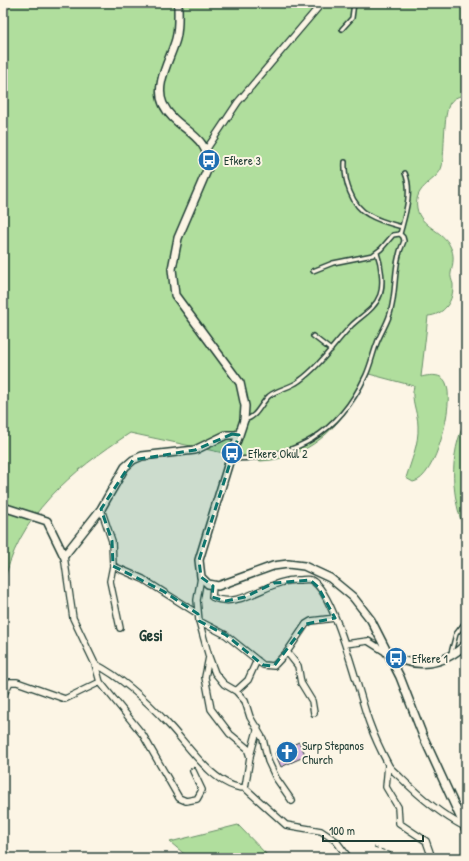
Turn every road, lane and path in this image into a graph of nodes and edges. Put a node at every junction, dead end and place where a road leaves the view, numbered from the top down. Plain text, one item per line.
1 (178, 3) edge
2 (322, 3) edge
3 (354, 3) edge
4 (342, 29) dead end
5 (206, 150) junction
6 (345, 162) dead end
7 (405, 172) dead end
8 (402, 227) junction
9 (400, 234) junction
10 (377, 253) junction
11 (313, 271) dead end
12 (313, 336) dead end
13 (332, 350) junction
14 (244, 420) junction
15 (240, 435) junction
16 (230, 459) junction
17 (3, 507) edge
18 (101, 509) junction
19 (64, 556) junction
20 (113, 566) junction
21 (201, 577) junction
22 (213, 586) junction
23 (198, 614) junction
24 (335, 618) junction
25 (199, 621) junction
26 (466, 621) edge
27 (120, 628) dead end
28 (345, 644) junction
29 (466, 644) edge
30 (287, 652) junction
31 (387, 653) junction
32 (450, 656) junction
33 (209, 657) junction
34 (257, 660) junction
35 (95, 664) junction
36 (100, 682) junction
37 (236, 691) junction
38 (3, 696) edge
39 (314, 713) dead end
40 (258, 727) junction
41 (250, 757) junction
42 (388, 766) junction
43 (193, 771) dead end
44 (245, 788) junction
45 (292, 801) dead end
46 (466, 828) edge
47 (374, 847) dead end
48 (348, 857) edge
49 (401, 858) edge
50 (432, 858) edge

1 - 5 street
2 - 5 street
3 - 4 lane
5 - 14 street
6 - 8 lane
7 - 8 lane
8 - 9 lane
9 - 10 lane
9 - 16 lane
10 - 11 lane
10 - 13 lane
12 - 13 lane
13 - 14 lane
14 - 15 street
15 - 16 street
15 - 18 street
16 - 21 street
17 - 19 street
18 - 19 street
18 - 20 street
19 - 35 street
20 - 23 street
20 - 27 street
21 - 22 street
21 - 23 street
22 - 24 street
22 - 31 street
23 - 25 street
24 - 28 street
24 - 30 street
25 - 33 street
25 - 34 street
26 - 32 lane
28 - 31 street
28 - 42 street
29 - 32 street
30 - 34 street
30 - 39 street
31 - 32 street
31 - 46 street
33 - 37 street
33 - 41 street
34 - 37 street
35 - 36 street
35 - 44 street
36 - 38 street
36 - 43 street
37 - 40 street
40 - 41 street
40 - 45 street
41 - 44 street
42 - 46 street
42 - 50 street
44 - 48 street
47 - 49 path

